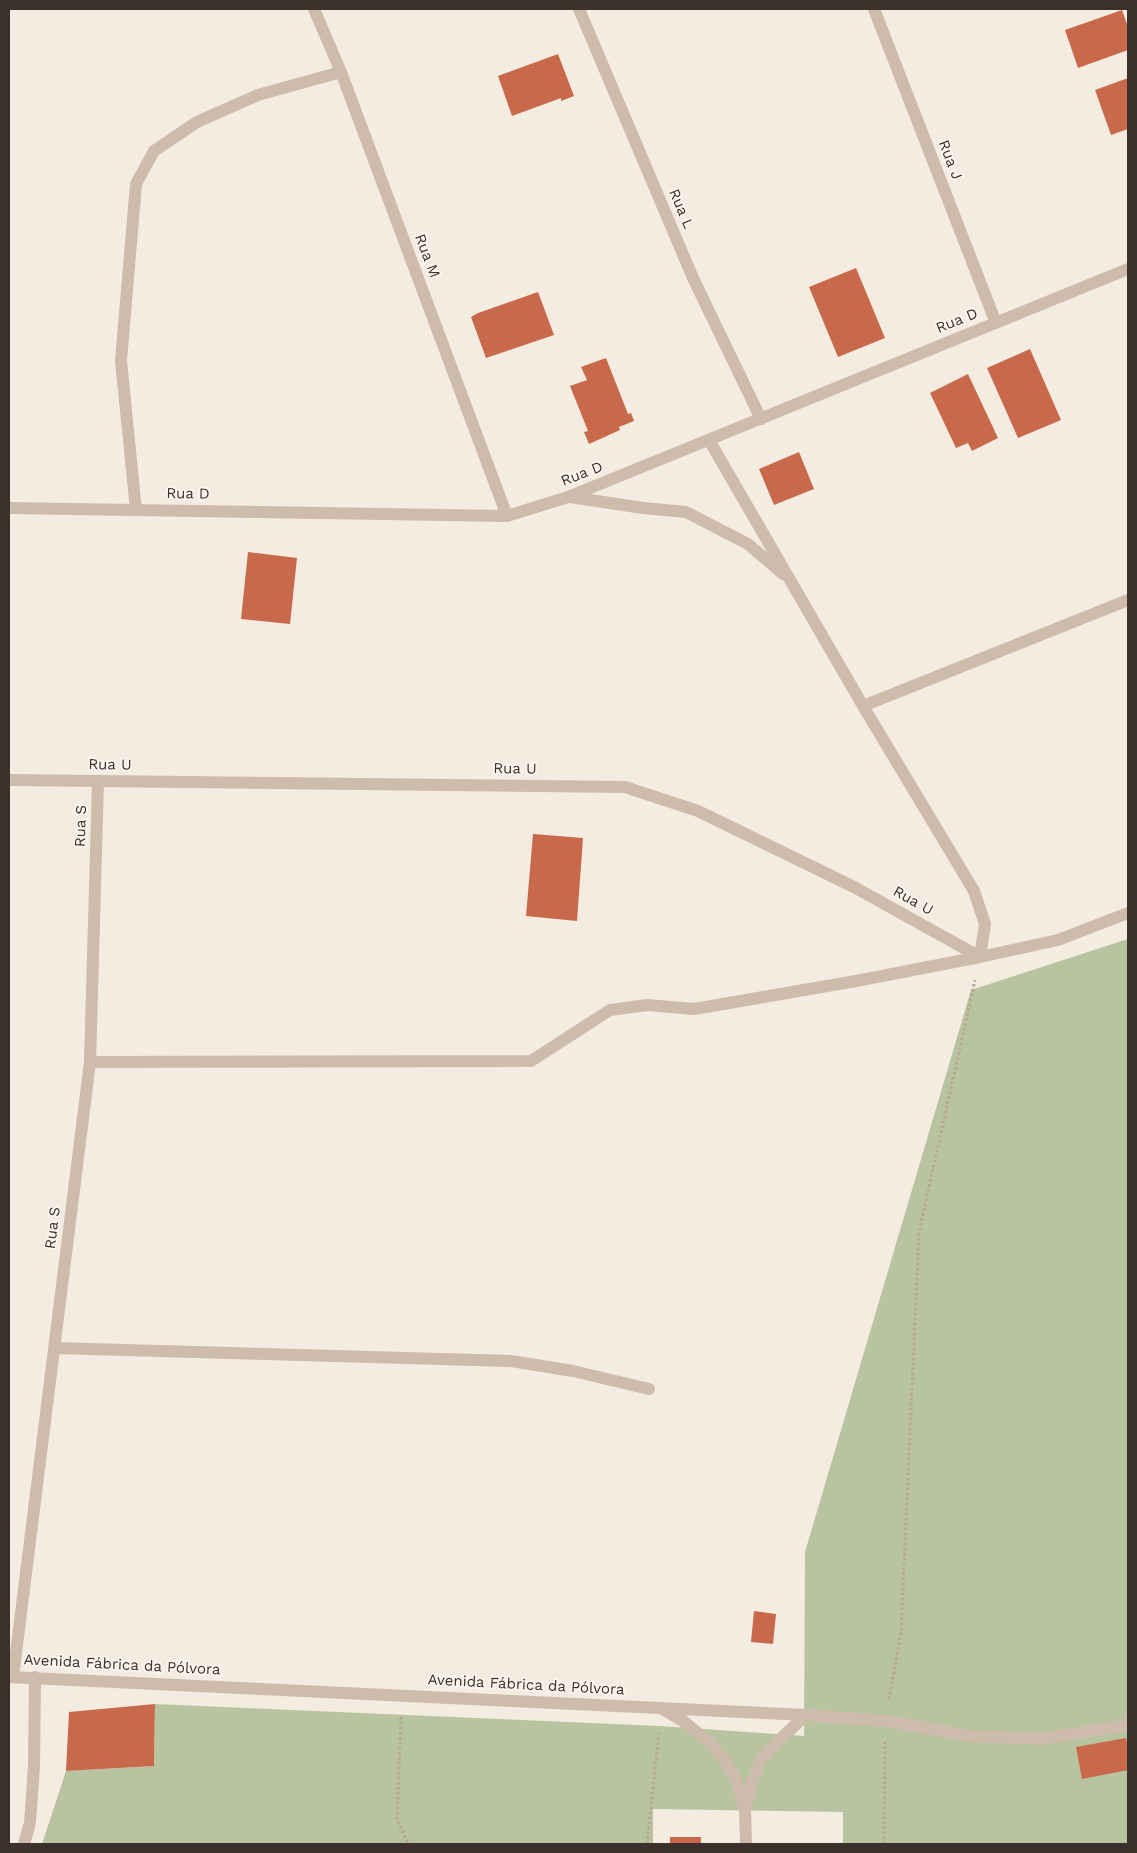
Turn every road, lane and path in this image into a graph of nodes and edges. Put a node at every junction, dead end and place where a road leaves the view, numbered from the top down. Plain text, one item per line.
1 (314, 9) edge
2 (579, 9) edge
3 (874, 9) edge
4 (341, 72) junction
5 (1128, 269) edge
6 (996, 323) junction
7 (761, 419) junction
8 (709, 440) junction
9 (568, 497) junction
10 (9, 508) edge
11 (136, 510) junction
12 (507, 516) junction
13 (791, 581) junction
14 (1128, 600) edge
15 (863, 706) junction
16 (9, 780) edge
17 (98, 782) junction
18 (1128, 913) edge
19 (980, 957) junction
20 (90, 1062) junction
21 (54, 1348) junction
22 (649, 1388) dead end
23 (11, 1677) edge
24 (35, 1677) junction
25 (402, 1695) junction
26 (660, 1707) junction
27 (806, 1715) junction
28 (886, 1721) junction
29 (1128, 1725) edge
30 (745, 1810) junction
31 (24, 1844) edge
32 (408, 1844) edge
33 (647, 1844) edge
34 (746, 1844) edge
35 (884, 1844) edge

1 - 4 street, Rua M
2 - 7 street, Rua L
3 - 6 street, Rua J
4 - 11 street
4 - 12 street, Rua M
5 - 6 street, Rua D
6 - 7 street, Rua D
7 - 8 street, Rua D
8 - 9 street, Rua D
8 - 13 street
9 - 12 street, Rua D
9 - 13 street
10 - 11 street, Rua D
11 - 12 street, Rua D
13 - 15 street
14 - 15 street
15 - 19 street
16 - 17 street, Rua U
17 - 19 street, Rua U
17 - 20 street, Rua S
18 - 19 street
19 - 20 street
19 - 28 path
20 - 21 street, Rua S
21 - 22 street
21 - 23 street, Rua S
23 - 24 street, Avenida Fábrica da Pólvora
24 - 25 street, Avenida Fábrica da Pólvora
24 - 31 street
25 - 26 street, Avenida Fábrica da Pólvora
25 - 32 path
26 - 27 street, Avenida Fábrica da Pólvora
26 - 30 street
26 - 33 path
27 - 28 street, Avenida Fábrica da Pólvora
27 - 30 street
28 - 29 street, Avenida Fábrica da Pólvora
28 - 35 path
30 - 34 street

